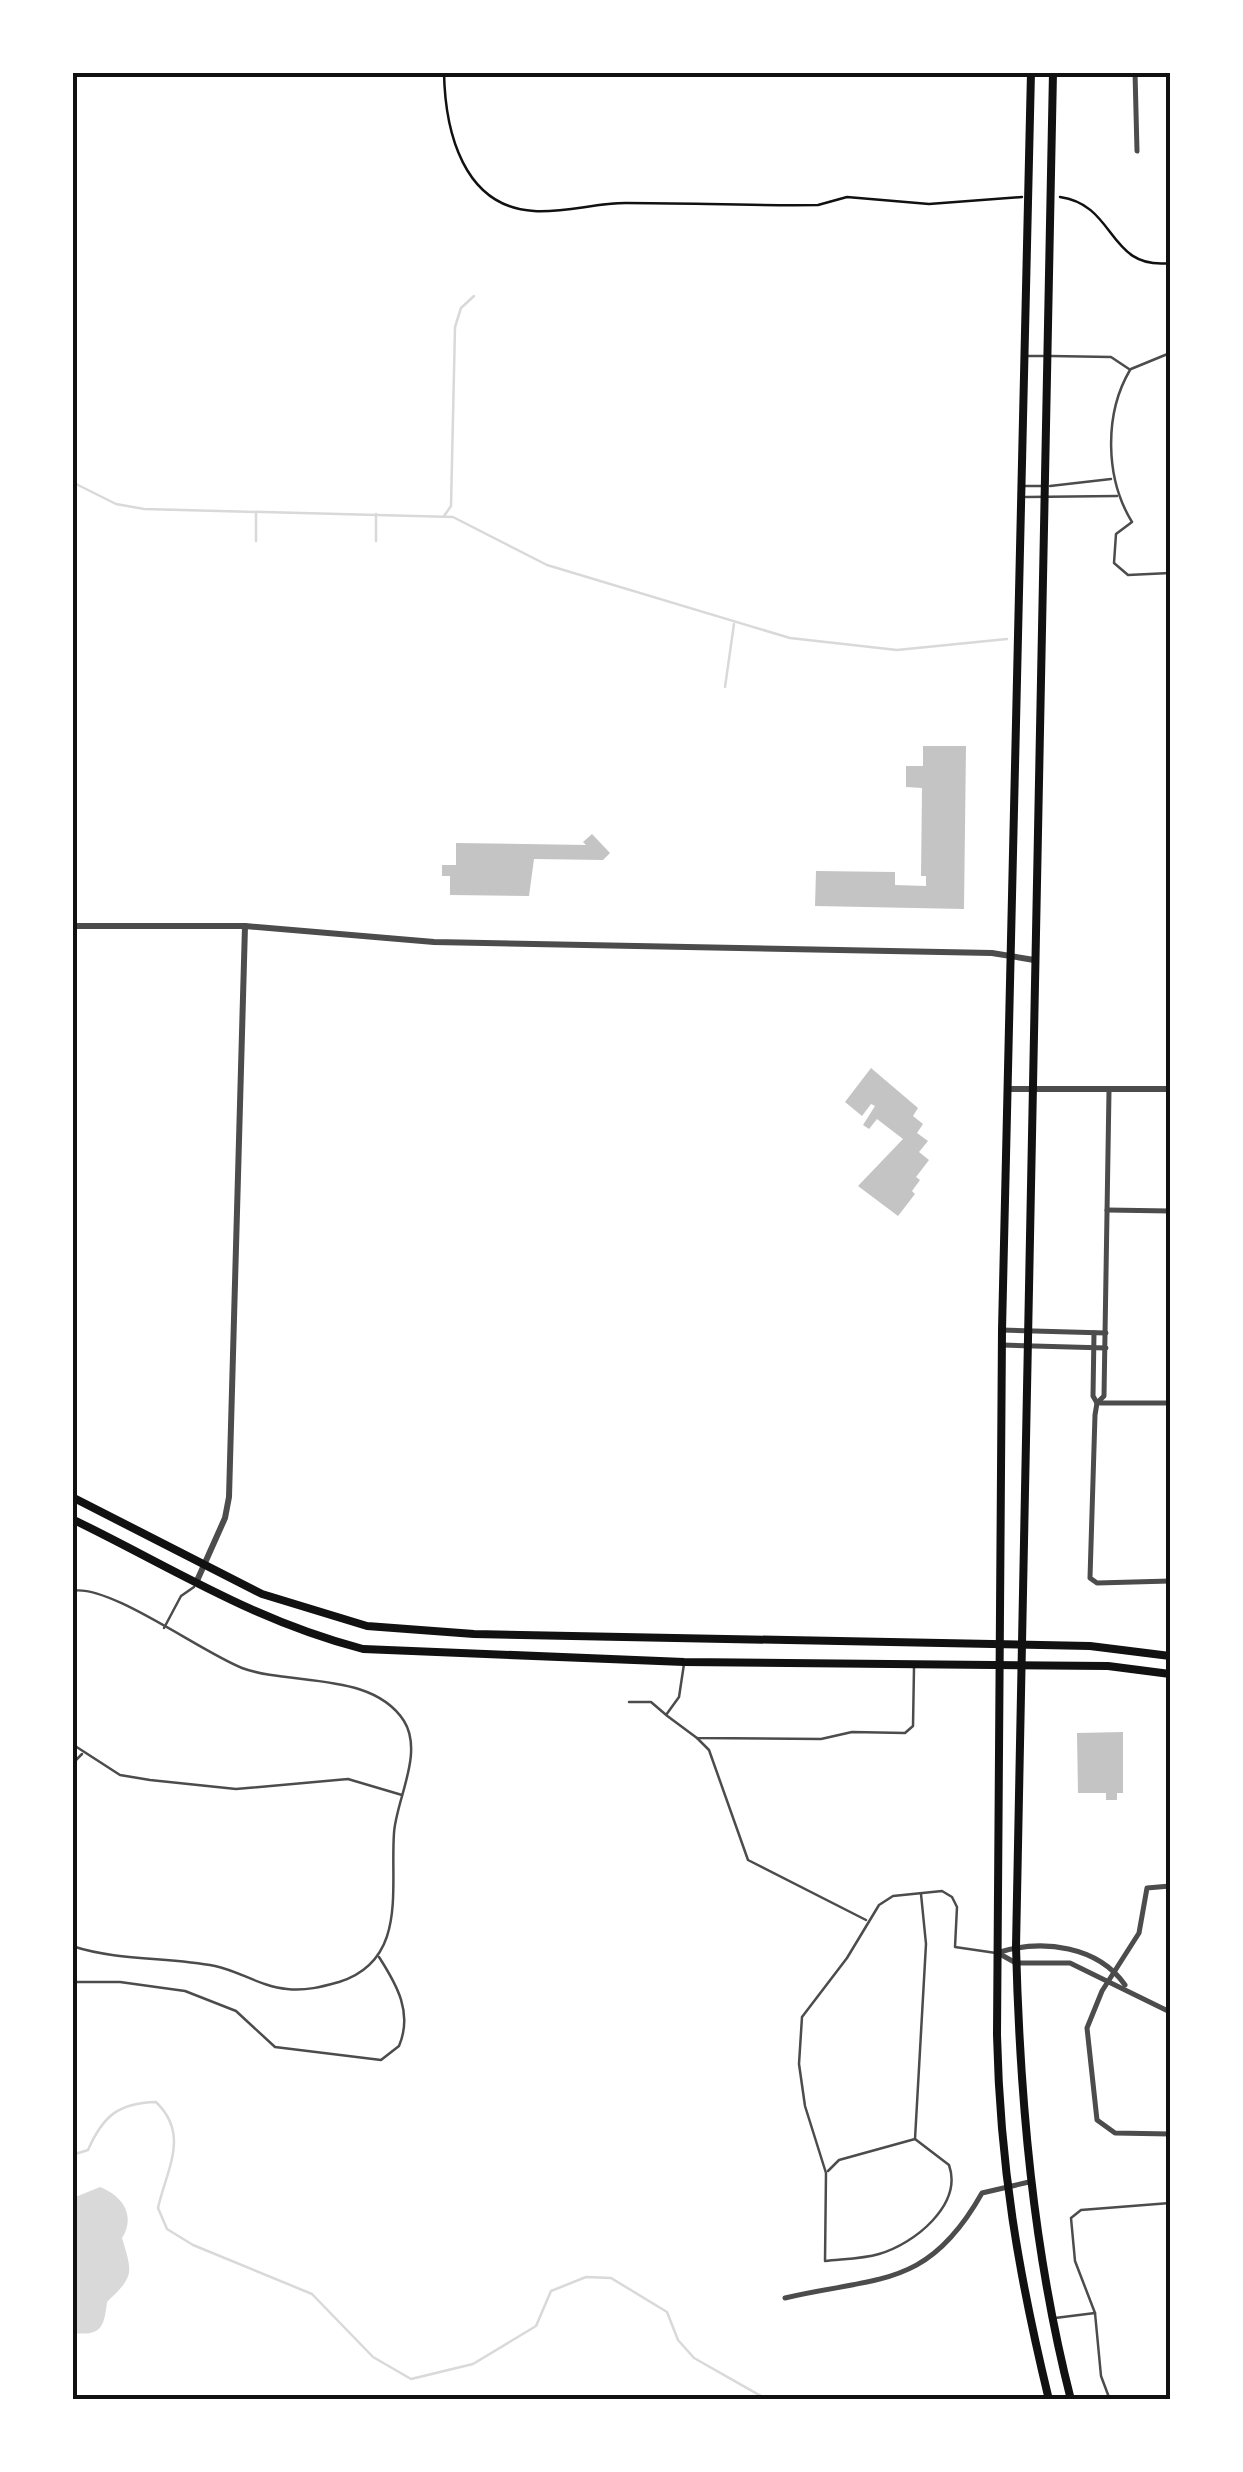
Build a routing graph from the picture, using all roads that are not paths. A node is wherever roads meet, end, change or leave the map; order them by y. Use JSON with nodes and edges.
{"nodes":[{"id":1,"x":1032,"y":72,"type":"edge"},
{"id":2,"x":1053,"y":72,"type":"edge"},
{"id":3,"x":1135,"y":72,"type":"edge"},
{"id":4,"x":1136,"y":151,"type":"dead end"},
{"id":5,"x":1028,"y":222,"type":"junction"},
{"id":6,"x":1051,"y":222,"type":"junction"},
{"id":7,"x":1170,"y":353,"type":"edge"},
{"id":8,"x":1024,"y":356,"type":"junction"},
{"id":9,"x":1048,"y":356,"type":"junction"},
{"id":10,"x":1130,"y":370,"type":"junction"},
{"id":11,"x":1113,"y":479,"type":"junction"},
{"id":12,"x":1024,"y":486,"type":"junction"},
{"id":13,"x":1044,"y":486,"type":"junction"},
{"id":14,"x":1117,"y":496,"type":"junction"},
{"id":15,"x":1024,"y":497,"type":"junction"},
{"id":16,"x":1044,"y":497,"type":"junction"},
{"id":17,"x":1170,"y":574,"type":"edge"},
{"id":18,"x":1038,"y":733,"type":"junction"},
{"id":19,"x":1018,"y":735,"type":"junction"},
{"id":20,"x":72,"y":926,"type":"edge"},
{"id":21,"x":245,"y":926,"type":"junction"},
{"id":22,"x":1014,"y":956,"type":"junction"},
{"id":23,"x":1034,"y":960,"type":"junction"},
{"id":24,"x":1010,"y":1088,"type":"junction"},
{"id":25,"x":1030,"y":1089,"type":"junction"},
{"id":26,"x":1170,"y":1090,"type":"edge"},
{"id":27,"x":1110,"y":1091,"type":"junction"},
{"id":28,"x":1107,"y":1210,"type":"junction"},
{"id":29,"x":1170,"y":1212,"type":"edge"},
{"id":30,"x":1002,"y":1330,"type":"junction"},
{"id":31,"x":1027,"y":1331,"type":"junction"},
{"id":32,"x":1094,"y":1333,"type":"junction"},
{"id":33,"x":1106,"y":1333,"type":"junction"},
{"id":34,"x":1002,"y":1345,"type":"junction"},
{"id":35,"x":1026,"y":1346,"type":"junction"},
{"id":36,"x":1094,"y":1347,"type":"junction"},
{"id":37,"x":1106,"y":1348,"type":"junction"},
{"id":38,"x":1097,"y":1402,"type":"junction"},
{"id":39,"x":1170,"y":1403,"type":"edge"},
{"id":40,"x":1025,"y":1461,"type":"junction"},
{"id":41,"x":1000,"y":1463,"type":"junction"},
{"id":42,"x":72,"y":1497,"type":"edge"},
{"id":43,"x":72,"y":1519,"type":"edge"},
{"id":44,"x":204,"y":1566,"type":"junction"},
{"id":45,"x":1170,"y":1581,"type":"edge"},
{"id":46,"x":195,"y":1586,"type":"junction"},
{"id":47,"x":72,"y":1590,"type":"edge"},
{"id":48,"x":164,"y":1629,"type":"junction"},
{"id":49,"x":682,"y":1640,"type":"junction"},
{"id":50,"x":840,"y":1642,"type":"junction"},
{"id":51,"x":1023,"y":1644,"type":"junction"},
{"id":52,"x":998,"y":1645,"type":"junction"},
{"id":53,"x":1170,"y":1656,"type":"edge"},
{"id":54,"x":684,"y":1662,"type":"junction"},
{"id":55,"x":839,"y":1665,"type":"junction"},
{"id":56,"x":914,"y":1667,"type":"junction"},
{"id":57,"x":997,"y":1667,"type":"junction"},
{"id":58,"x":1022,"y":1667,"type":"junction"},
{"id":59,"x":1170,"y":1674,"type":"edge"},
{"id":60,"x":630,"y":1702,"type":"dead end"},
{"id":61,"x":666,"y":1715,"type":"junction"},
{"id":62,"x":697,"y":1738,"type":"junction"},
{"id":63,"x":72,"y":1744,"type":"edge"},
{"id":64,"x":83,"y":1753,"type":"junction"},
{"id":65,"x":72,"y":1764,"type":"edge"},
{"id":66,"x":403,"y":1795,"type":"junction"},
{"id":67,"x":999,"y":1830,"type":"junction"},
{"id":68,"x":1020,"y":1830,"type":"junction"},
{"id":69,"x":1170,"y":1886,"type":"edge"},
{"id":70,"x":921,"y":1892,"type":"junction"},
{"id":71,"x":867,"y":1920,"type":"junction"},
{"id":72,"x":72,"y":1946,"type":"edge"},
{"id":73,"x":1016,"y":1947,"type":"junction"},
{"id":74,"x":997,"y":1953,"type":"junction"},
{"id":75,"x":378,"y":1956,"type":"junction"},
{"id":76,"x":1016,"y":1963,"type":"junction"},
{"id":77,"x":1115,"y":1971,"type":"junction"},
{"id":78,"x":72,"y":1982,"type":"edge"},
{"id":79,"x":1107,"y":1982,"type":"junction"},
{"id":80,"x":1127,"y":1988,"type":"junction"},
{"id":81,"x":1170,"y":2012,"type":"edge"},
{"id":82,"x":1170,"y":2134,"type":"edge"},
{"id":83,"x":916,"y":2139,"type":"junction"},
{"id":84,"x":826,"y":2173,"type":"junction"},
{"id":85,"x":1030,"y":2182,"type":"junction"},
{"id":86,"x":1006,"y":2186,"type":"junction"},
{"id":87,"x":1170,"y":2203,"type":"edge"},
{"id":88,"x":785,"y":2298,"type":"dead end"},
{"id":89,"x":1094,"y":2313,"type":"junction"},
{"id":90,"x":1052,"y":2319,"type":"junction"},
{"id":91,"x":1031,"y":2324,"type":"junction"},
{"id":92,"x":1048,"y":2400,"type":"edge"},
{"id":93,"x":1071,"y":2400,"type":"edge"},
{"id":94,"x":1110,"y":2400,"type":"edge"}],
"edges":[{"from":1,"to":5,"type":"main road"},
{"from":2,"to":6,"type":"main road"},
{"from":3,"to":4,"type":"street"},
{"from":5,"to":6,"type":"main road"},
{"from":5,"to":8,"type":"main road"},
{"from":6,"to":9,"type":"main road"},
{"from":7,"to":10,"type":"lane"},
{"from":8,"to":9,"type":"lane"},
{"from":8,"to":12,"type":"main road"},
{"from":9,"to":10,"type":"lane"},
{"from":9,"to":13,"type":"main road"},
{"from":10,"to":11,"type":"lane"},
{"from":11,"to":13,"type":"lane"},
{"from":11,"to":14,"type":"lane"},
{"from":12,"to":13,"type":"lane"},
{"from":12,"to":15,"type":"main road"},
{"from":13,"to":16,"type":"main road"},
{"from":14,"to":16,"type":"lane"},
{"from":14,"to":17,"type":"lane"},
{"from":15,"to":16,"type":"lane"},
{"from":15,"to":19,"type":"main road"},
{"from":16,"to":18,"type":"main road"},
{"from":18,"to":19,"type":"main road"},
{"from":18,"to":23,"type":"main road"},
{"from":19,"to":22,"type":"main road"},
{"from":20,"to":21,"type":"street"},
{"from":21,"to":22,"type":"street"},
{"from":21,"to":44,"type":"street"},
{"from":22,"to":23,"type":"street"},
{"from":22,"to":24,"type":"main road"},
{"from":23,"to":25,"type":"main road"},
{"from":24,"to":25,"type":"street"},
{"from":24,"to":30,"type":"main road"},
{"from":25,"to":27,"type":"street"},
{"from":25,"to":31,"type":"main road"},
{"from":26,"to":27,"type":"street"},
{"from":27,"to":28,"type":"street"},
{"from":28,"to":29,"type":"street"},
{"from":28,"to":33,"type":"street"},
{"from":30,"to":31,"type":"street"},
{"from":30,"to":34,"type":"main road"},
{"from":31,"to":32,"type":"street"},
{"from":31,"to":35,"type":"main road"},
{"from":32,"to":33,"type":"street"},
{"from":32,"to":36,"type":"street"},
{"from":33,"to":37,"type":"street"},
{"from":34,"to":35,"type":"street"},
{"from":34,"to":41,"type":"main road"},
{"from":35,"to":36,"type":"street"},
{"from":35,"to":40,"type":"main road"},
{"from":36,"to":37,"type":"street"},
{"from":36,"to":38,"type":"street"},
{"from":37,"to":38,"type":"street"},
{"from":38,"to":39,"type":"street"},
{"from":38,"to":45,"type":"street"},
{"from":40,"to":41,"type":"main road"},
{"from":40,"to":51,"type":"main road"},
{"from":41,"to":52,"type":"main road"},
{"from":42,"to":44,"type":"main road"},
{"from":43,"to":46,"type":"main road"},
{"from":44,"to":46,"type":"street"},
{"from":44,"to":49,"type":"main road"},
{"from":46,"to":48,"type":"lane"},
{"from":46,"to":54,"type":"main road"},
{"from":47,"to":48,"type":"lane"},
{"from":48,"to":66,"type":"lane"},
{"from":49,"to":50,"type":"main road"},
{"from":49,"to":54,"type":"main road"},
{"from":50,"to":52,"type":"main road"},
{"from":50,"to":55,"type":"main road"},
{"from":51,"to":52,"type":"main road"},
{"from":51,"to":53,"type":"main road"},
{"from":51,"to":58,"type":"main road"},
{"from":52,"to":57,"type":"main road"},
{"from":54,"to":55,"type":"main road"},
{"from":54,"to":61,"type":"lane"},
{"from":55,"to":56,"type":"main road"},
{"from":56,"to":57,"type":"main road"},
{"from":56,"to":62,"type":"lane"},
{"from":57,"to":58,"type":"main road"},
{"from":57,"to":67,"type":"main road"},
{"from":58,"to":59,"type":"main road"},
{"from":58,"to":68,"type":"main road"},
{"from":60,"to":61,"type":"lane"},
{"from":61,"to":62,"type":"lane"},
{"from":62,"to":71,"type":"lane"},
{"from":63,"to":64,"type":"lane"},
{"from":64,"to":65,"type":"lane"},
{"from":64,"to":66,"type":"lane"},
{"from":66,"to":75,"type":"lane"},
{"from":67,"to":68,"type":"main road"},
{"from":67,"to":74,"type":"main road"},
{"from":68,"to":73,"type":"main road"},
{"from":69,"to":77,"type":"street"},
{"from":70,"to":71,"type":"lane"},
{"from":70,"to":74,"type":"lane"},
{"from":70,"to":83,"type":"lane"},
{"from":71,"to":84,"type":"lane"},
{"from":72,"to":75,"type":"lane"},
{"from":73,"to":74,"type":"street"},
{"from":73,"to":76,"type":"main road"},
{"from":73,"to":77,"type":"street"},
{"from":74,"to":76,"type":"street"},
{"from":74,"to":86,"type":"main road"},
{"from":75,"to":78,"type":"lane"},
{"from":76,"to":79,"type":"street"},
{"from":76,"to":85,"type":"main road"},
{"from":77,"to":79,"type":"street"},
{"from":77,"to":80,"type":"street"},
{"from":79,"to":80,"type":"street"},
{"from":79,"to":82,"type":"street"},
{"from":80,"to":81,"type":"street"},
{"from":83,"to":84,"type":"lane"},
{"from":83,"to":84,"type":"lane"},
{"from":85,"to":86,"type":"street"},
{"from":85,"to":90,"type":"main road"},
{"from":86,"to":88,"type":"street"},
{"from":86,"to":91,"type":"main road"},
{"from":87,"to":89,"type":"lane"},
{"from":89,"to":90,"type":"lane"},
{"from":89,"to":94,"type":"lane"},
{"from":90,"to":91,"type":"main road"},
{"from":90,"to":93,"type":"main road"},
{"from":91,"to":92,"type":"main road"}]}
